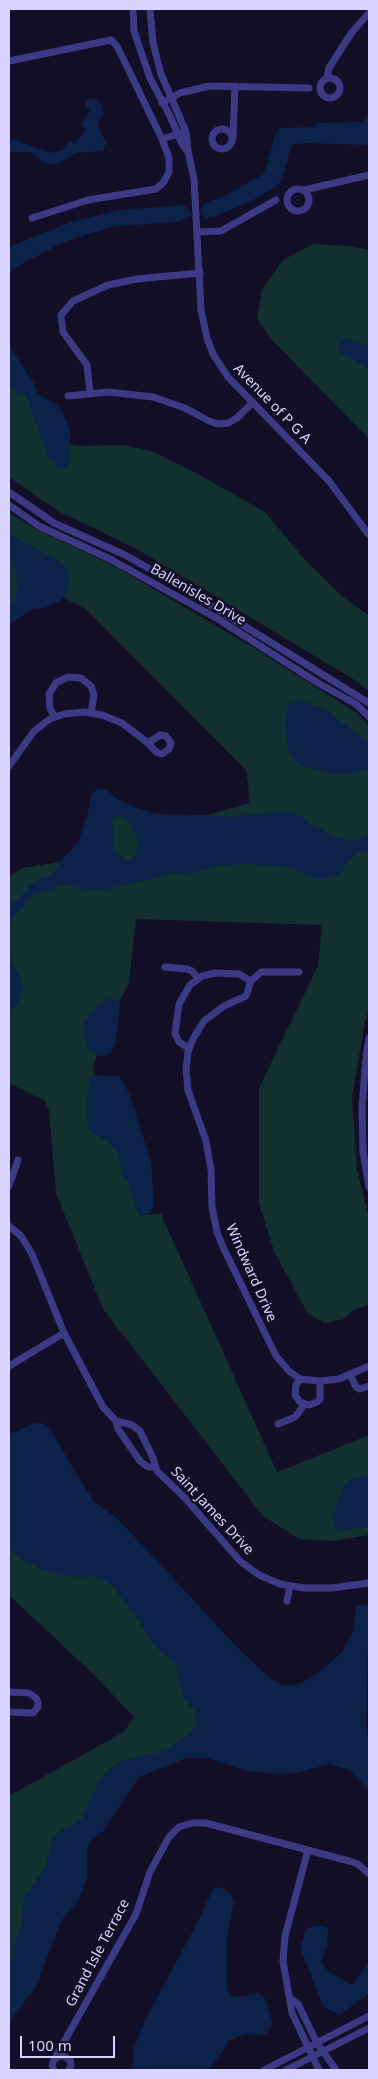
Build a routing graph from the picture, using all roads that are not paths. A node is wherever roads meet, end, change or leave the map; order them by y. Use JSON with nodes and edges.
{"nodes":[{"id":1,"x":133,"y":9,"type":"edge"},
{"id":2,"x":150,"y":9,"type":"edge"},
{"id":3,"x":369,"y":13,"type":"edge"},
{"id":4,"x":9,"y":61,"type":"edge"},
{"id":5,"x":327,"y":78,"type":"dead end"},
{"id":6,"x":235,"y":86,"type":"junction"},
{"id":7,"x":309,"y":88,"type":"dead end"},
{"id":8,"x":172,"y":97,"type":"junction"},
{"id":9,"x":162,"y":103,"type":"junction"},
{"id":10,"x":186,"y":132,"type":"junction"},
{"id":11,"x":178,"y":134,"type":"junction"},
{"id":12,"x":162,"y":139,"type":"junction"},
{"id":13,"x":233,"y":140,"type":"dead end"},
{"id":14,"x":188,"y":151,"type":"junction"},
{"id":15,"x":369,"y":175,"type":"edge"},
{"id":16,"x":304,"y":190,"type":"dead end"},
{"id":17,"x":276,"y":200,"type":"dead end"},
{"id":18,"x":32,"y":218,"type":"dead end"},
{"id":19,"x":198,"y":232,"type":"junction"},
{"id":20,"x":200,"y":273,"type":"junction"},
{"id":21,"x":90,"y":392,"type":"junction"},
{"id":22,"x":68,"y":396,"type":"dead end"},
{"id":23,"x":253,"y":402,"type":"junction"},
{"id":24,"x":9,"y":492,"type":"edge"},
{"id":25,"x":9,"y":505,"type":"edge"},
{"id":26,"x":369,"y":535,"type":"edge"},
{"id":27,"x":369,"y":703,"type":"edge"},
{"id":28,"x":92,"y":713,"type":"junction"},
{"id":29,"x":55,"y":717,"type":"junction"},
{"id":30,"x":369,"y":717,"type":"edge"},
{"id":31,"x":148,"y":743,"type":"dead end"},
{"id":32,"x":9,"y":766,"type":"edge"},
{"id":33,"x":165,"y":967,"type":"dead end"},
{"id":34,"x":299,"y":972,"type":"dead end"},
{"id":35,"x":198,"y":978,"type":"junction"},
{"id":36,"x":251,"y":981,"type":"junction"},
{"id":37,"x":369,"y":1038,"type":"edge"},
{"id":38,"x":190,"y":1048,"type":"junction"},
{"id":39,"x":366,"y":1078,"type":"edge"},
{"id":40,"x":18,"y":1160,"type":"dead end"},
{"id":41,"x":9,"y":1186,"type":"edge"},
{"id":42,"x":369,"y":1188,"type":"edge"},
{"id":43,"x":9,"y":1226,"type":"edge"},
{"id":44,"x":64,"y":1333,"type":"junction"},
{"id":45,"x":9,"y":1366,"type":"edge"},
{"id":46,"x":369,"y":1366,"type":"edge"},
{"id":47,"x":350,"y":1374,"type":"junction"},
{"id":48,"x":300,"y":1379,"type":"junction"},
{"id":49,"x":320,"y":1381,"type":"junction"},
{"id":50,"x":369,"y":1386,"type":"edge"},
{"id":51,"x":304,"y":1405,"type":"junction"},
{"id":52,"x":116,"y":1420,"type":"junction"},
{"id":53,"x":278,"y":1424,"type":"dead end"},
{"id":54,"x":155,"y":1467,"type":"junction"},
{"id":55,"x":369,"y":1582,"type":"edge"},
{"id":56,"x":290,"y":1586,"type":"junction"},
{"id":57,"x":287,"y":1601,"type":"dead end"},
{"id":58,"x":9,"y":1692,"type":"edge"},
{"id":59,"x":9,"y":1712,"type":"edge"},
{"id":60,"x":308,"y":1850,"type":"junction"},
{"id":61,"x":369,"y":1874,"type":"edge"},
{"id":62,"x":290,"y":1998,"type":"junction"},
{"id":63,"x":369,"y":2016,"type":"edge"},
{"id":64,"x":369,"y":2028,"type":"edge"},
{"id":65,"x":317,"y":2043,"type":"junction"},
{"id":66,"x":309,"y":2047,"type":"junction"},
{"id":67,"x":322,"y":2052,"type":"junction"},
{"id":68,"x":56,"y":2056,"type":"junction"},
{"id":69,"x":313,"y":2056,"type":"junction"},
{"id":70,"x":54,"y":2070,"type":"edge"},
{"id":71,"x":68,"y":2070,"type":"edge"},
{"id":72,"x":264,"y":2070,"type":"edge"},
{"id":73,"x":286,"y":2070,"type":"edge"},
{"id":74,"x":319,"y":2070,"type":"edge"},
{"id":75,"x":336,"y":2070,"type":"edge"}],
"edges":[{"from":1,"to":9,"type":"street"},
{"from":2,"to":8,"type":"street"},
{"from":3,"to":5,"type":"street"},
{"from":4,"to":12,"type":"street"},
{"from":6,"to":7,"type":"street"},
{"from":6,"to":8,"type":"street"},
{"from":6,"to":13,"type":"street"},
{"from":8,"to":9,"type":"street"},
{"from":8,"to":10,"type":"street"},
{"from":9,"to":11,"type":"street"},
{"from":10,"to":11,"type":"street"},
{"from":10,"to":14,"type":"street"},
{"from":11,"to":12,"type":"street"},
{"from":11,"to":14,"type":"street"},
{"from":12,"to":18,"type":"street"},
{"from":14,"to":19,"type":"street","name":"Avenue of P G A"},
{"from":15,"to":16,"type":"street"},
{"from":17,"to":19,"type":"street"},
{"from":19,"to":20,"type":"street","name":"Avenue of P G A"},
{"from":20,"to":21,"type":"street"},
{"from":20,"to":23,"type":"street","name":"Avenue of P G A"},
{"from":21,"to":22,"type":"street"},
{"from":21,"to":23,"type":"street"},
{"from":23,"to":26,"type":"street","name":"Avenue of P G A"},
{"from":24,"to":27,"type":"street","name":"Ballenisles Drive"},
{"from":25,"to":30,"type":"street","name":"Ballenisles Drive"},
{"from":28,"to":29,"type":"street"},
{"from":28,"to":29,"type":"street"},
{"from":28,"to":31,"type":"street"},
{"from":29,"to":32,"type":"street"},
{"from":33,"to":35,"type":"street"},
{"from":34,"to":36,"type":"street"},
{"from":35,"to":36,"type":"street"},
{"from":35,"to":38,"type":"street"},
{"from":36,"to":38,"type":"street","name":"Windward Drive"},
{"from":37,"to":39,"type":"street"},
{"from":38,"to":48,"type":"street","name":"Windward Drive"},
{"from":39,"to":42,"type":"street"},
{"from":40,"to":41,"type":"street"},
{"from":43,"to":44,"type":"street","name":"Saint James Drive"},
{"from":44,"to":45,"type":"street"},
{"from":44,"to":52,"type":"street","name":"Saint James Drive"},
{"from":46,"to":47,"type":"street"},
{"from":47,"to":49,"type":"street"},
{"from":47,"to":50,"type":"street"},
{"from":48,"to":49,"type":"street"},
{"from":48,"to":51,"type":"street"},
{"from":49,"to":51,"type":"street"},
{"from":51,"to":53,"type":"street"},
{"from":52,"to":54,"type":"street","name":"Saint James Drive"},
{"from":52,"to":54,"type":"street","name":"Saint James Drive"},
{"from":54,"to":56,"type":"street","name":"Saint James Drive"},
{"from":55,"to":56,"type":"street","name":"Saint James Drive"},
{"from":56,"to":57,"type":"street"},
{"from":58,"to":59,"type":"street"},
{"from":60,"to":61,"type":"street","name":"Grand Isle Terrace"},
{"from":60,"to":62,"type":"street"},
{"from":60,"to":68,"type":"street","name":"Grand Isle Terrace"},
{"from":62,"to":65,"type":"street"},
{"from":62,"to":66,"type":"street"},
{"from":63,"to":65,"type":"street"},
{"from":64,"to":67,"type":"street"},
{"from":65,"to":66,"type":"street"},
{"from":65,"to":67,"type":"street"},
{"from":66,"to":69,"type":"street"},
{"from":66,"to":72,"type":"street"},
{"from":67,"to":69,"type":"street"},
{"from":67,"to":75,"type":"street"},
{"from":68,"to":70,"type":"street"},
{"from":68,"to":71,"type":"street"},
{"from":69,"to":73,"type":"street"},
{"from":69,"to":74,"type":"street"}]}
